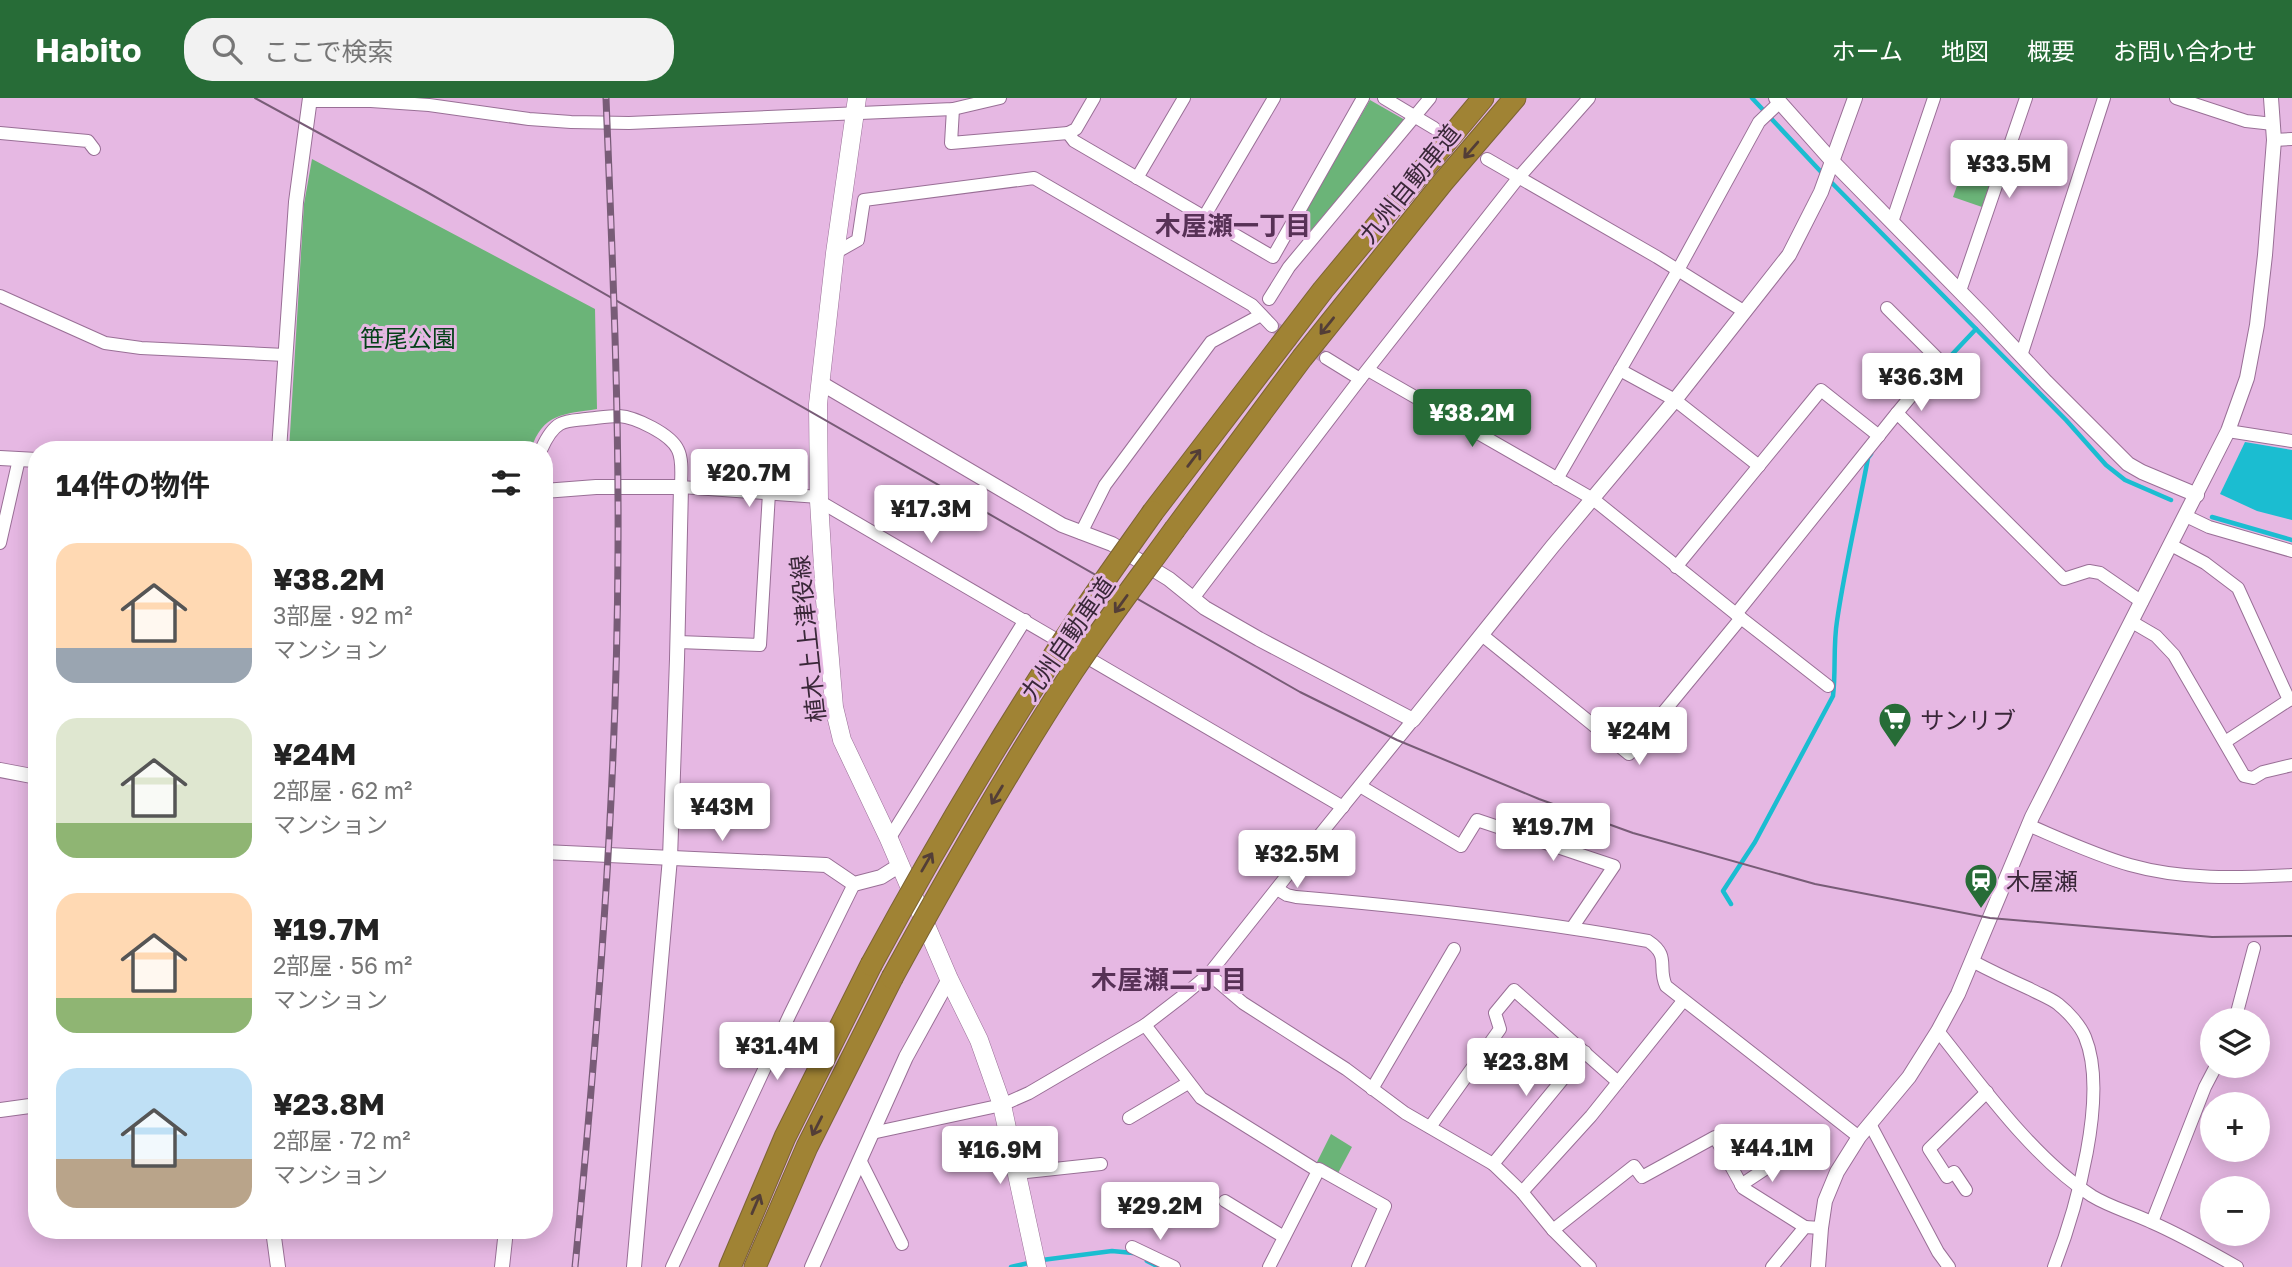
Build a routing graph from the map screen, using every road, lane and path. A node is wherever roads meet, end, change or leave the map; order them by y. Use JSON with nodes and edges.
{"nodes":[{"id":1,"x":1000,"y":98,"type":"edge"},
{"id":2,"x":1094,"y":98,"type":"edge"},
{"id":3,"x":1184,"y":98,"type":"edge"},
{"id":4,"x":1274,"y":98,"type":"edge"},
{"id":5,"x":1363,"y":98,"type":"edge"},
{"id":6,"x":1384,"y":98,"type":"edge"},
{"id":7,"x":1430,"y":98,"type":"edge"},
{"id":8,"x":1483,"y":98,"type":"edge"},
{"id":9,"x":1515,"y":98,"type":"edge"},
{"id":10,"x":1589,"y":98,"type":"edge"},
{"id":11,"x":1855,"y":98,"type":"edge"},
{"id":12,"x":1934,"y":98,"type":"edge"},
{"id":13,"x":2026,"y":98,"type":"edge"},
{"id":14,"x":2104,"y":98,"type":"edge"},
{"id":15,"x":2176,"y":98,"type":"edge"},
{"id":16,"x":2270,"y":98,"type":"edge"},
{"id":17,"x":310,"y":100,"type":"edge"},
{"id":18,"x":1776,"y":103,"type":"edge"},
{"id":19,"x":856,"y":105,"type":"edge"},
{"id":20,"x":953,"y":108,"type":"junction"},
{"id":21,"x":1415,"y":117,"type":"junction"},
{"id":22,"x":2273,"y":124,"type":"junction"},
{"id":23,"x":1434,"y":128,"type":"dead end"},
{"id":24,"x":0,"y":133,"type":"edge"},
{"id":25,"x":1068,"y":133,"type":"junction"},
{"id":26,"x":2292,"y":139,"type":"edge"},
{"id":27,"x":2274,"y":140,"type":"junction"},
{"id":28,"x":94,"y":149,"type":"dead end"},
{"id":29,"x":1487,"y":159,"type":"dead end"},
{"id":30,"x":1831,"y":166,"type":"junction"},
{"id":31,"x":1519,"y":177,"type":"junction"},
{"id":32,"x":1137,"y":178,"type":"junction"},
{"id":33,"x":1204,"y":217,"type":"junction"},
{"id":34,"x":1892,"y":222,"type":"junction"},
{"id":35,"x":835,"y":253,"type":"junction"},
{"id":36,"x":1273,"y":257,"type":"junction"},
{"id":37,"x":1289,"y":267,"type":"junction"},
{"id":38,"x":1678,"y":270,"type":"junction"},
{"id":39,"x":1960,"y":291,"type":"junction"},
{"id":40,"x":0,"y":296,"type":"edge"},
{"id":41,"x":1269,"y":299,"type":"dead end"},
{"id":42,"x":1887,"y":308,"type":"dead end"},
{"id":43,"x":1745,"y":312,"type":"junction"},
{"id":44,"x":1261,"y":315,"type":"junction"},
{"id":45,"x":1272,"y":326,"type":"tunnel mouth"},
{"id":46,"x":285,"y":355,"type":"junction"},
{"id":47,"x":2021,"y":356,"type":"junction"},
{"id":48,"x":1326,"y":358,"type":"tunnel mouth"},
{"id":49,"x":1620,"y":370,"type":"junction"},
{"id":50,"x":1364,"y":374,"type":"junction"},
{"id":51,"x":819,"y":382,"type":"junction"},
{"id":52,"x":1675,"y":400,"type":"junction"},
{"id":53,"x":1897,"y":413,"type":"junction"},
{"id":54,"x":2228,"y":431,"type":"junction"},
{"id":55,"x":1879,"y":436,"type":"junction"},
{"id":56,"x":280,"y":441,"type":"edge"},
{"id":57,"x":545,"y":441,"type":"edge"},
{"id":58,"x":2292,"y":441,"type":"edge"},
{"id":59,"x":0,"y":458,"type":"edge"},
{"id":60,"x":19,"y":459,"type":"junction"},
{"id":61,"x":28,"y":460,"type":"edge"},
{"id":62,"x":1759,"y":466,"type":"junction"},
{"id":63,"x":1557,"y":479,"type":"junction"},
{"id":64,"x":681,"y":487,"type":"junction"},
{"id":65,"x":553,"y":490,"type":"edge"},
{"id":66,"x":769,"y":493,"type":"junction"},
{"id":67,"x":2197,"y":495,"type":"junction"},
{"id":68,"x":819,"y":499,"type":"junction"},
{"id":69,"x":1593,"y":499,"type":"junction"},
{"id":70,"x":2186,"y":516,"type":"junction"},
{"id":71,"x":1081,"y":533,"type":"junction"},
{"id":72,"x":0,"y":543,"type":"edge"},
{"id":73,"x":2171,"y":545,"type":"junction"},
{"id":74,"x":2292,"y":551,"type":"edge"},
{"id":75,"x":1676,"y":567,"type":"junction"},
{"id":76,"x":1194,"y":597,"type":"junction"},
{"id":77,"x":2143,"y":602,"type":"junction"},
{"id":78,"x":1739,"y":616,"type":"junction"},
{"id":79,"x":1025,"y":620,"type":"junction"},
{"id":80,"x":2132,"y":622,"type":"junction"},
{"id":81,"x":1482,"y":635,"type":"junction"},
{"id":82,"x":678,"y":642,"type":"junction"},
{"id":83,"x":1828,"y":686,"type":"dead end"},
{"id":84,"x":2291,"y":700,"type":"edge"},
{"id":85,"x":1413,"y":720,"type":"junction"},
{"id":86,"x":2225,"y":742,"type":"junction"},
{"id":87,"x":2292,"y":765,"type":"edge"},
{"id":88,"x":0,"y":770,"type":"edge"},
{"id":89,"x":28,"y":775,"type":"edge"},
{"id":90,"x":1360,"y":786,"type":"junction"},
{"id":91,"x":1343,"y":807,"type":"junction"},
{"id":92,"x":2028,"y":825,"type":"junction"},
{"id":93,"x":889,"y":839,"type":"junction"},
{"id":94,"x":553,"y":852,"type":"edge"},
{"id":95,"x":670,"y":858,"type":"junction"},
{"id":96,"x":900,"y":864,"type":"junction"},
{"id":97,"x":2291,"y":873,"type":"edge"},
{"id":98,"x":854,"y":884,"type":"junction"},
{"id":99,"x":1277,"y":889,"type":"junction"},
{"id":100,"x":1572,"y":928,"type":"junction"},
{"id":101,"x":2254,"y":948,"type":"dead end"},
{"id":102,"x":1454,"y":949,"type":"dead end"},
{"id":103,"x":1972,"y":961,"type":"junction"},
{"id":104,"x":1209,"y":974,"type":"junction"},
{"id":105,"x":949,"y":979,"type":"junction"},
{"id":106,"x":1683,"y":1001,"type":"junction"},
{"id":107,"x":2238,"y":1008,"type":"edge"},
{"id":108,"x":1145,"y":1025,"type":"junction"},
{"id":109,"x":1938,"y":1031,"type":"junction"},
{"id":110,"x":1585,"y":1052,"type":"junction"},
{"id":111,"x":2210,"y":1078,"type":"edge"},
{"id":112,"x":1618,"y":1082,"type":"junction"},
{"id":113,"x":1188,"y":1083,"type":"junction"},
{"id":114,"x":1372,"y":1089,"type":"junction"},
{"id":115,"x":1987,"y":1092,"type":"junction"},
{"id":116,"x":1002,"y":1105,"type":"junction"},
{"id":117,"x":28,"y":1106,"type":"edge"},
{"id":118,"x":0,"y":1110,"type":"edge"},
{"id":119,"x":1129,"y":1118,"type":"dead end"},
{"id":120,"x":1870,"y":1124,"type":"junction"},
{"id":121,"x":1430,"y":1127,"type":"junction"},
{"id":122,"x":872,"y":1133,"type":"junction"},
{"id":123,"x":1859,"y":1137,"type":"junction"},
{"id":124,"x":1786,"y":1155,"type":"dead end"},
{"id":125,"x":860,"y":1160,"type":"junction"},
{"id":126,"x":1101,"y":1164,"type":"dead end"},
{"id":127,"x":1493,"y":1164,"type":"junction"},
{"id":128,"x":1318,"y":1171,"type":"junction"},
{"id":129,"x":1017,"y":1173,"type":"junction"},
{"id":130,"x":1741,"y":1185,"type":"junction"},
{"id":131,"x":2080,"y":1187,"type":"junction"},
{"id":132,"x":1966,"y":1190,"type":"dead end"},
{"id":133,"x":1522,"y":1192,"type":"junction"},
{"id":134,"x":1225,"y":1201,"type":"dead end"},
{"id":135,"x":2152,"y":1222,"type":"junction"},
{"id":136,"x":1805,"y":1227,"type":"junction"},
{"id":137,"x":1821,"y":1228,"type":"junction"},
{"id":138,"x":1553,"y":1230,"type":"junction"},
{"id":139,"x":1284,"y":1237,"type":"junction"},
{"id":140,"x":274,"y":1239,"type":"edge"},
{"id":141,"x":505,"y":1239,"type":"edge"},
{"id":142,"x":902,"y":1244,"type":"dead end"},
{"id":143,"x":1132,"y":1247,"type":"dead end"},
{"id":144,"x":1036,"y":1264,"type":"edge"},
{"id":145,"x":278,"y":1267,"type":"edge"},
{"id":146,"x":502,"y":1267,"type":"edge"},
{"id":147,"x":634,"y":1267,"type":"edge"},
{"id":148,"x":672,"y":1267,"type":"edge"},
{"id":149,"x":730,"y":1267,"type":"edge"},
{"id":150,"x":755,"y":1267,"type":"edge"},
{"id":151,"x":813,"y":1267,"type":"edge"},
{"id":152,"x":1174,"y":1267,"type":"edge"},
{"id":153,"x":1269,"y":1267,"type":"edge"},
{"id":154,"x":1358,"y":1267,"type":"edge"},
{"id":155,"x":1590,"y":1267,"type":"edge"},
{"id":156,"x":1772,"y":1267,"type":"edge"},
{"id":157,"x":1818,"y":1267,"type":"edge"},
{"id":158,"x":1949,"y":1267,"type":"edge"},
{"id":159,"x":2054,"y":1267,"type":"edge"},
{"id":160,"x":2237,"y":1267,"type":"edge"}],
"edges":[{"from":1,"to":20,"type":"street"},
{"from":2,"to":25,"type":"street"},
{"from":3,"to":32,"type":"street"},
{"from":4,"to":33,"type":"street"},
{"from":5,"to":36,"type":"street"},
{"from":6,"to":21,"type":"street"},
{"from":7,"to":21,"type":"street"},
{"from":149,"to":8,"type":"highway","name":"九州自動車道","one_way":true,"bridge":true},
{"from":9,"to":150,"type":"highway","name":"九州自動車道","one_way":true,"bridge":true},
{"from":10,"to":31,"type":"street"},
{"from":11,"to":30,"type":"street"},
{"from":12,"to":34,"type":"street"},
{"from":13,"to":39,"type":"street"},
{"from":14,"to":47,"type":"street"},
{"from":15,"to":22,"type":"street"},
{"from":16,"to":22,"type":"street"},
{"from":17,"to":19,"type":"street"},
{"from":17,"to":46,"type":"street"},
{"from":18,"to":30,"type":"street"},
{"from":18,"to":38,"type":"street"},
{"from":19,"to":20,"type":"street"},
{"from":19,"to":35,"type":"main road","name":"植木上上津役線"},
{"from":20,"to":25,"type":"street"},
{"from":21,"to":23,"type":"street"},
{"from":21,"to":37,"type":"street"},
{"from":22,"to":27,"type":"street"},
{"from":24,"to":28,"type":"street"},
{"from":25,"to":32,"type":"street"},
{"from":26,"to":27,"type":"street"},
{"from":27,"to":54,"type":"street"},
{"from":29,"to":31,"type":"street"},
{"from":30,"to":34,"type":"street"},
{"from":30,"to":43,"type":"street"},
{"from":31,"to":38,"type":"street"},
{"from":31,"to":50,"type":"street"},
{"from":32,"to":33,"type":"street"},
{"from":33,"to":36,"type":"street"},
{"from":34,"to":39,"type":"street"},
{"from":35,"to":44,"type":"street"},
{"from":35,"to":51,"type":"main road","name":"植木上上津役線"},
{"from":36,"to":37,"type":"street"},
{"from":37,"to":41,"type":"street"},
{"from":38,"to":43,"type":"street"},
{"from":38,"to":49,"type":"street"},
{"from":39,"to":47,"type":"street"},
{"from":40,"to":46,"type":"street"},
{"from":42,"to":53,"type":"street"},
{"from":43,"to":52,"type":"street"},
{"from":44,"to":45,"type":"street"},
{"from":44,"to":71,"type":"street"},
{"from":46,"to":56,"type":"street"},
{"from":47,"to":67,"type":"street"},
{"from":48,"to":50,"type":"street"},
{"from":49,"to":52,"type":"street"},
{"from":49,"to":63,"type":"street"},
{"from":50,"to":63,"type":"street"},
{"from":50,"to":76,"type":"street"},
{"from":51,"to":68,"type":"main road","name":"植木上上津役線"},
{"from":51,"to":71,"type":"street"},
{"from":52,"to":62,"type":"street"},
{"from":52,"to":69,"type":"street"},
{"from":53,"to":55,"type":"street"},
{"from":53,"to":77,"type":"street"},
{"from":54,"to":58,"type":"street"},
{"from":54,"to":67,"type":"street"},
{"from":55,"to":62,"type":"street"},
{"from":55,"to":78,"type":"street"},
{"from":57,"to":64,"type":"street"},
{"from":59,"to":60,"type":"street"},
{"from":60,"to":61,"type":"street"},
{"from":60,"to":72,"type":"street"},
{"from":62,"to":75,"type":"street"},
{"from":63,"to":69,"type":"street"},
{"from":64,"to":65,"type":"street"},
{"from":64,"to":66,"type":"street"},
{"from":64,"to":82,"type":"street"},
{"from":66,"to":68,"type":"street"},
{"from":66,"to":82,"type":"street"},
{"from":67,"to":70,"type":"street"},
{"from":68,"to":79,"type":"street"},
{"from":68,"to":93,"type":"main road","name":"植木上上津役線"},
{"from":69,"to":75,"type":"street"},
{"from":69,"to":81,"type":"street"},
{"from":70,"to":73,"type":"street"},
{"from":70,"to":74,"type":"street"},
{"from":71,"to":76,"type":"street"},
{"from":73,"to":77,"type":"street"},
{"from":73,"to":84,"type":"street"},
{"from":75,"to":78,"type":"street"},
{"from":76,"to":85,"type":"street"},
{"from":77,"to":80,"type":"street"},
{"from":78,"to":81,"type":"street"},
{"from":78,"to":83,"type":"street"},
{"from":79,"to":91,"type":"street"},
{"from":79,"to":93,"type":"street"},
{"from":80,"to":86,"type":"street"},
{"from":80,"to":92,"type":"street"},
{"from":81,"to":85,"type":"street"},
{"from":82,"to":95,"type":"street"},
{"from":84,"to":86,"type":"street"},
{"from":85,"to":90,"type":"street"},
{"from":86,"to":87,"type":"street"},
{"from":88,"to":89,"type":"street"},
{"from":90,"to":91,"type":"street"},
{"from":90,"to":100,"type":"street"},
{"from":91,"to":99,"type":"street"},
{"from":92,"to":97,"type":"street"},
{"from":92,"to":103,"type":"street"},
{"from":93,"to":96,"type":"main road","name":"植木上上津役線"},
{"from":94,"to":95,"type":"street"},
{"from":95,"to":98,"type":"street"},
{"from":95,"to":147,"type":"street"},
{"from":96,"to":98,"type":"street"},
{"from":96,"to":105,"type":"main road","name":"植木上上津役線"},
{"from":98,"to":148,"type":"street"},
{"from":99,"to":100,"type":"street"},
{"from":99,"to":104,"type":"street"},
{"from":100,"to":106,"type":"street"},
{"from":101,"to":107,"type":"street"},
{"from":102,"to":114,"type":"street"},
{"from":103,"to":109,"type":"street"},
{"from":103,"to":131,"type":"street"},
{"from":104,"to":108,"type":"street"},
{"from":104,"to":114,"type":"street"},
{"from":105,"to":116,"type":"main road","name":"植木上上津役線"},
{"from":105,"to":122,"type":"street"},
{"from":106,"to":112,"type":"street"},
{"from":106,"to":123,"type":"street"},
{"from":108,"to":113,"type":"street"},
{"from":108,"to":116,"type":"street"},
{"from":109,"to":115,"type":"street"},
{"from":109,"to":120,"type":"street"},
{"from":110,"to":112,"type":"street"},
{"from":110,"to":121,"type":"street"},
{"from":110,"to":127,"type":"street"},
{"from":111,"to":135,"type":"street"},
{"from":112,"to":133,"type":"street"},
{"from":113,"to":119,"type":"street"},
{"from":113,"to":128,"type":"street"},
{"from":114,"to":121,"type":"street"},
{"from":115,"to":131,"type":"street"},
{"from":115,"to":132,"type":"street"},
{"from":116,"to":122,"type":"street"},
{"from":116,"to":129,"type":"main road","name":"植木上上津役線"},
{"from":117,"to":118,"type":"street"},
{"from":120,"to":123,"type":"street"},
{"from":120,"to":158,"type":"street"},
{"from":121,"to":127,"type":"street"},
{"from":122,"to":125,"type":"street"},
{"from":123,"to":137,"type":"street"},
{"from":124,"to":130,"type":"street"},
{"from":125,"to":142,"type":"street"},
{"from":125,"to":151,"type":"street"},
{"from":126,"to":129,"type":"street"},
{"from":127,"to":133,"type":"street"},
{"from":128,"to":139,"type":"street"},
{"from":128,"to":154,"type":"street"},
{"from":129,"to":144,"type":"main road","name":"植木上上津役線"},
{"from":130,"to":136,"type":"street"},
{"from":130,"to":138,"type":"street"},
{"from":131,"to":135,"type":"street"},
{"from":131,"to":159,"type":"street"},
{"from":133,"to":138,"type":"street"},
{"from":134,"to":139,"type":"street"},
{"from":135,"to":160,"type":"street"},
{"from":136,"to":137,"type":"street"},
{"from":136,"to":156,"type":"street"},
{"from":137,"to":157,"type":"street"},
{"from":138,"to":155,"type":"street"},
{"from":139,"to":153,"type":"street"},
{"from":140,"to":145,"type":"street"},
{"from":141,"to":146,"type":"street"},
{"from":143,"to":152,"type":"street"}]}
